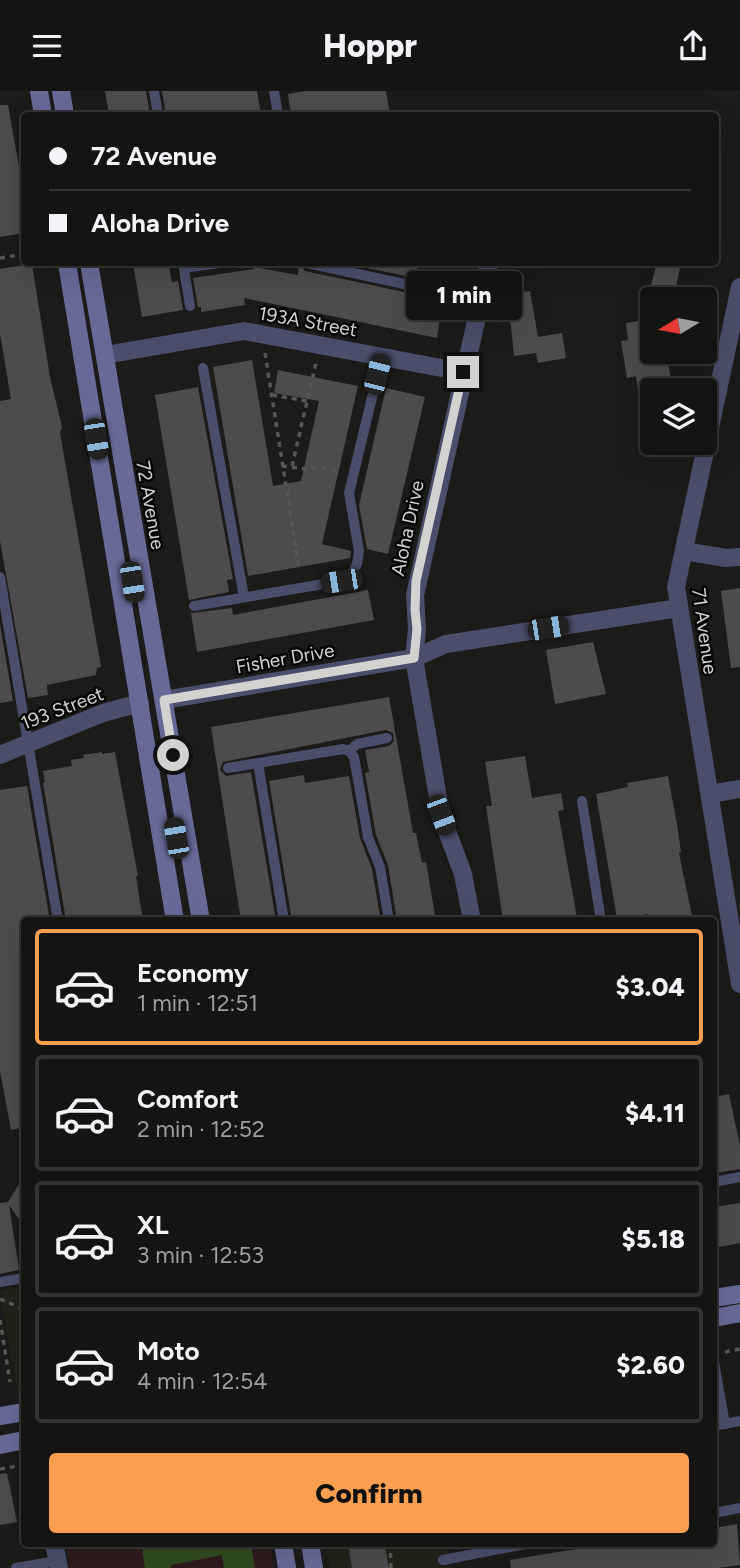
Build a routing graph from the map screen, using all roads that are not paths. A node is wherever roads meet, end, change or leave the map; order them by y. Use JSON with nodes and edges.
{"nodes":[{"id":1,"x":39,"y":91,"type":"edge"},
{"id":2,"x":61,"y":91,"type":"edge"},
{"id":3,"x":154,"y":91,"type":"edge"},
{"id":4,"x":274,"y":91,"type":"edge"},
{"id":5,"x":42,"y":112,"type":"edge"},
{"id":6,"x":64,"y":112,"type":"edge"},
{"id":7,"x":158,"y":112,"type":"edge"},
{"id":8,"x":278,"y":112,"type":"edge"},
{"id":9,"x":67,"y":266,"type":"edge"},
{"id":10,"x":89,"y":266,"type":"edge"},
{"id":11,"x":183,"y":266,"type":"edge"},
{"id":12,"x":321,"y":266,"type":"edge"},
{"id":13,"x":488,"y":266,"type":"edge"},
{"id":14,"x":740,"y":287,"type":"edge"},
{"id":15,"x":190,"y":306,"type":"dead end"},
{"id":16,"x":477,"y":309,"type":"junction"},
{"id":17,"x":104,"y":355,"type":"junction"},
{"id":18,"x":382,"y":356,"type":"junction"},
{"id":19,"x":203,"y":368,"type":"dead end"},
{"id":20,"x":463,"y":372,"type":"junction"},
{"id":21,"x":104,"y":490,"type":"junction"},
{"id":22,"x":684,"y":551,"type":"junction"},
{"id":23,"x":740,"y":557,"type":"edge"},
{"id":24,"x":0,"y":577,"type":"edge"},
{"id":25,"x":244,"y":597,"type":"junction"},
{"id":26,"x":194,"y":606,"type":"dead end"},
{"id":27,"x":679,"y":608,"type":"junction"},
{"id":28,"x":414,"y":658,"type":"junction"},
{"id":29,"x":164,"y":700,"type":"junction"},
{"id":30,"x":139,"y":703,"type":"junction"},
{"id":31,"x":387,"y":738,"type":"dead end"},
{"id":32,"x":29,"y":742,"type":"junction"},
{"id":33,"x":349,"y":751,"type":"junction"},
{"id":34,"x":0,"y":755,"type":"edge"},
{"id":35,"x":258,"y":763,"type":"junction"},
{"id":36,"x":228,"y":768,"type":"dead end"},
{"id":37,"x":740,"y":789,"type":"edge"},
{"id":38,"x":710,"y":794,"type":"junction"},
{"id":39,"x":582,"y":801,"type":"dead end"},
{"id":40,"x":57,"y":917,"type":"edge"},
{"id":41,"x":174,"y":917,"type":"edge"},
{"id":42,"x":197,"y":917,"type":"edge"},
{"id":43,"x":198,"y":917,"type":"edge"},
{"id":44,"x":283,"y":917,"type":"edge"},
{"id":45,"x":388,"y":917,"type":"edge"},
{"id":46,"x":470,"y":917,"type":"edge"},
{"id":47,"x":600,"y":917,"type":"edge"},
{"id":48,"x":740,"y":984,"type":"edge"},
{"id":49,"x":740,"y":1177,"type":"edge"},
{"id":50,"x":717,"y":1181,"type":"edge"},
{"id":51,"x":21,"y":1278,"type":"edge"},
{"id":52,"x":0,"y":1282,"type":"edge"},
{"id":53,"x":740,"y":1294,"type":"edge"},
{"id":54,"x":717,"y":1298,"type":"edge"},
{"id":55,"x":740,"y":1314,"type":"edge"},
{"id":56,"x":717,"y":1318,"type":"edge"},
{"id":57,"x":717,"y":1394,"type":"edge"},
{"id":58,"x":21,"y":1412,"type":"edge"},
{"id":59,"x":0,"y":1416,"type":"edge"},
{"id":60,"x":740,"y":1421,"type":"edge"},
{"id":61,"x":720,"y":1425,"type":"edge"},
{"id":62,"x":21,"y":1441,"type":"edge"},
{"id":63,"x":0,"y":1445,"type":"edge"},
{"id":64,"x":740,"y":1508,"type":"edge"},
{"id":65,"x":717,"y":1512,"type":"edge"},
{"id":66,"x":284,"y":1547,"type":"edge"},
{"id":67,"x":311,"y":1547,"type":"edge"},
{"id":68,"x":508,"y":1547,"type":"edge"},
{"id":69,"x":57,"y":1557,"type":"edge"},
{"id":70,"x":443,"y":1560,"type":"dead end"},
{"id":71,"x":16,"y":1568,"type":"edge"},
{"id":72,"x":288,"y":1568,"type":"edge"},
{"id":73,"x":314,"y":1568,"type":"edge"}],
"edges":[{"from":1,"to":5,"type":"main road"},
{"from":2,"to":6,"type":"main road"},
{"from":3,"to":7,"type":"lane"},
{"from":4,"to":8,"type":"lane"},
{"from":9,"to":21,"type":"main road"},
{"from":10,"to":17,"type":"main road","name":"72 Avenue"},
{"from":11,"to":15,"type":"lane"},
{"from":12,"to":16,"type":"lane"},
{"from":13,"to":16,"type":"street","name":"Aloha Drive"},
{"from":14,"to":22,"type":"street","name":"71 Avenue"},
{"from":16,"to":20,"type":"street","name":"Aloha Drive"},
{"from":17,"to":18,"type":"street","name":"193A Street"},
{"from":17,"to":29,"type":"main road","name":"72 Avenue"},
{"from":18,"to":20,"type":"street","name":"193A Street"},
{"from":18,"to":25,"type":"lane"},
{"from":19,"to":25,"type":"lane"},
{"from":20,"to":28,"type":"street","name":"Aloha Drive"},
{"from":21,"to":29,"type":"main road"},
{"from":21,"to":30,"type":"main road"},
{"from":22,"to":23,"type":"street"},
{"from":22,"to":27,"type":"street","name":"71 Avenue"},
{"from":24,"to":32,"type":"lane"},
{"from":25,"to":26,"type":"lane"},
{"from":27,"to":28,"type":"street","name":"Fisher Drive"},
{"from":27,"to":38,"type":"street","name":"71 Avenue"},
{"from":28,"to":29,"type":"street","name":"Fisher Drive"},
{"from":28,"to":46,"type":"street","name":"Aloha Drive"},
{"from":29,"to":43,"type":"main road","name":"72 Avenue"},
{"from":30,"to":32,"type":"street","name":"193 Street"},
{"from":30,"to":41,"type":"main road"},
{"from":30,"to":42,"type":"main road"},
{"from":31,"to":33,"type":"lane"},
{"from":32,"to":34,"type":"street","name":"193 Street"},
{"from":32,"to":40,"type":"lane"},
{"from":33,"to":35,"type":"lane"},
{"from":33,"to":45,"type":"lane"},
{"from":35,"to":36,"type":"lane"},
{"from":35,"to":44,"type":"lane"},
{"from":37,"to":38,"type":"street"},
{"from":38,"to":48,"type":"street","name":"71 Avenue"},
{"from":39,"to":47,"type":"lane"},
{"from":49,"to":50,"type":"lane"},
{"from":51,"to":52,"type":"lane"},
{"from":53,"to":54,"type":"main road"},
{"from":55,"to":56,"type":"main road"},
{"from":57,"to":61,"type":"lane"},
{"from":58,"to":59,"type":"main road"},
{"from":60,"to":61,"type":"lane"},
{"from":62,"to":63,"type":"main road"},
{"from":64,"to":65,"type":"lane"},
{"from":66,"to":72,"type":"main road"},
{"from":67,"to":73,"type":"main road"},
{"from":68,"to":70,"type":"lane"},
{"from":69,"to":71,"type":"lane"}]}
